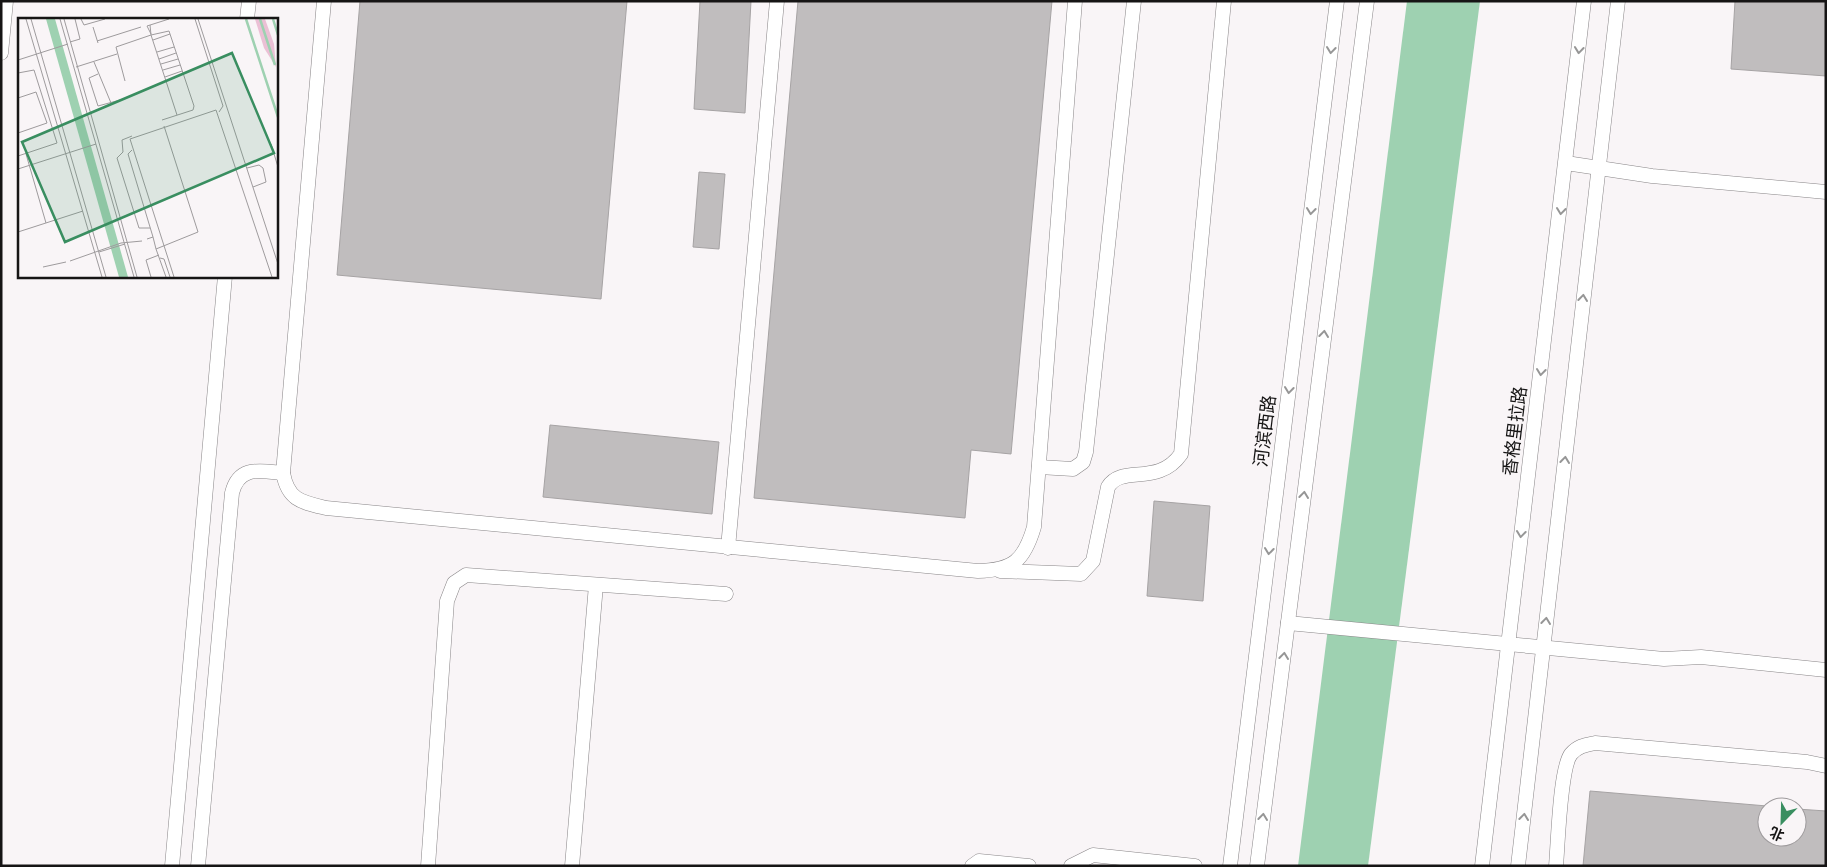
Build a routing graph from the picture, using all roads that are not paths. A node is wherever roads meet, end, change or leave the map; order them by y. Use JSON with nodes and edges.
{"nodes":[{"id":1,"x":6,"y":1,"type":"edge"},
{"id":2,"x":249,"y":1,"type":"edge"},
{"id":3,"x":324,"y":1,"type":"edge"},
{"id":4,"x":777,"y":1,"type":"edge"},
{"id":5,"x":1075,"y":1,"type":"edge"},
{"id":6,"x":1134,"y":1,"type":"edge"},
{"id":7,"x":1224,"y":1,"type":"edge"},
{"id":8,"x":1337,"y":1,"type":"edge"},
{"id":9,"x":1366,"y":1,"type":"edge"},
{"id":10,"x":1584,"y":1,"type":"edge"},
{"id":11,"x":1618,"y":1,"type":"edge"},
{"id":12,"x":247,"y":18,"type":"edge"},
{"id":13,"x":1,"y":53,"type":"edge"},
{"id":14,"x":1566,"y":163,"type":"junction"},
{"id":15,"x":1599,"y":169,"type":"junction"},
{"id":16,"x":1826,"y":192,"type":"edge"},
{"id":17,"x":225,"y":278,"type":"edge"},
{"id":18,"x":1039,"y":468,"type":"junction"},
{"id":19,"x":283,"y":473,"type":"junction"},
{"id":20,"x":728,"y":548,"type":"junction"},
{"id":21,"x":997,"y":570,"type":"junction"},
{"id":22,"x":596,"y":585,"type":"junction"},
{"id":23,"x":726,"y":594,"type":"dead end"},
{"id":24,"x":1288,"y":623,"type":"junction"},
{"id":25,"x":1508,"y":644,"type":"junction"},
{"id":26,"x":1543,"y":647,"type":"junction"},
{"id":27,"x":1826,"y":670,"type":"edge"},
{"id":28,"x":1826,"y":766,"type":"edge"},
{"id":29,"x":172,"y":866,"type":"edge"},
{"id":30,"x":198,"y":866,"type":"edge"},
{"id":31,"x":428,"y":866,"type":"edge"},
{"id":32,"x":572,"y":866,"type":"edge"},
{"id":33,"x":972,"y":866,"type":"edge"},
{"id":34,"x":1029,"y":866,"type":"edge"},
{"id":35,"x":1070,"y":866,"type":"edge"},
{"id":36,"x":1194,"y":866,"type":"edge"},
{"id":37,"x":1230,"y":866,"type":"edge"},
{"id":38,"x":1257,"y":866,"type":"edge"},
{"id":39,"x":1482,"y":866,"type":"edge"},
{"id":40,"x":1518,"y":866,"type":"edge"},
{"id":41,"x":1556,"y":866,"type":"edge"}],
"edges":[{"from":1,"to":13,"type":"street"},
{"from":2,"to":12,"type":"street"},
{"from":3,"to":19,"type":"street"},
{"from":4,"to":20,"type":"street"},
{"from":5,"to":18,"type":"street"},
{"from":6,"to":18,"type":"street"},
{"from":7,"to":21,"type":"street"},
{"from":8,"to":37,"type":"street","name":"河滨西路","one_way":true},
{"from":24,"to":9,"type":"street","one_way":true},
{"from":10,"to":14,"type":"street","name":"香格里拉路","one_way":true},
{"from":11,"to":15,"type":"street"},
{"from":14,"to":15,"type":"street"},
{"from":14,"to":25,"type":"street","name":"香格里拉路","one_way":true},
{"from":15,"to":16,"type":"street"},
{"from":26,"to":15,"type":"street","one_way":true},
{"from":17,"to":29,"type":"street"},
{"from":18,"to":21,"type":"street"},
{"from":19,"to":20,"type":"street"},
{"from":19,"to":30,"type":"street"},
{"from":20,"to":21,"type":"street"},
{"from":22,"to":23,"type":"street"},
{"from":22,"to":31,"type":"street"},
{"from":22,"to":32,"type":"street"},
{"from":24,"to":25,"type":"street"},
{"from":38,"to":24,"type":"street","one_way":true},
{"from":25,"to":26,"type":"street"},
{"from":25,"to":39,"type":"street","name":"香格里拉路"},
{"from":26,"to":27,"type":"street"},
{"from":40,"to":26,"type":"street","one_way":true},
{"from":28,"to":41,"type":"street"},
{"from":33,"to":34,"type":"street"},
{"from":35,"to":36,"type":"street"}]}
